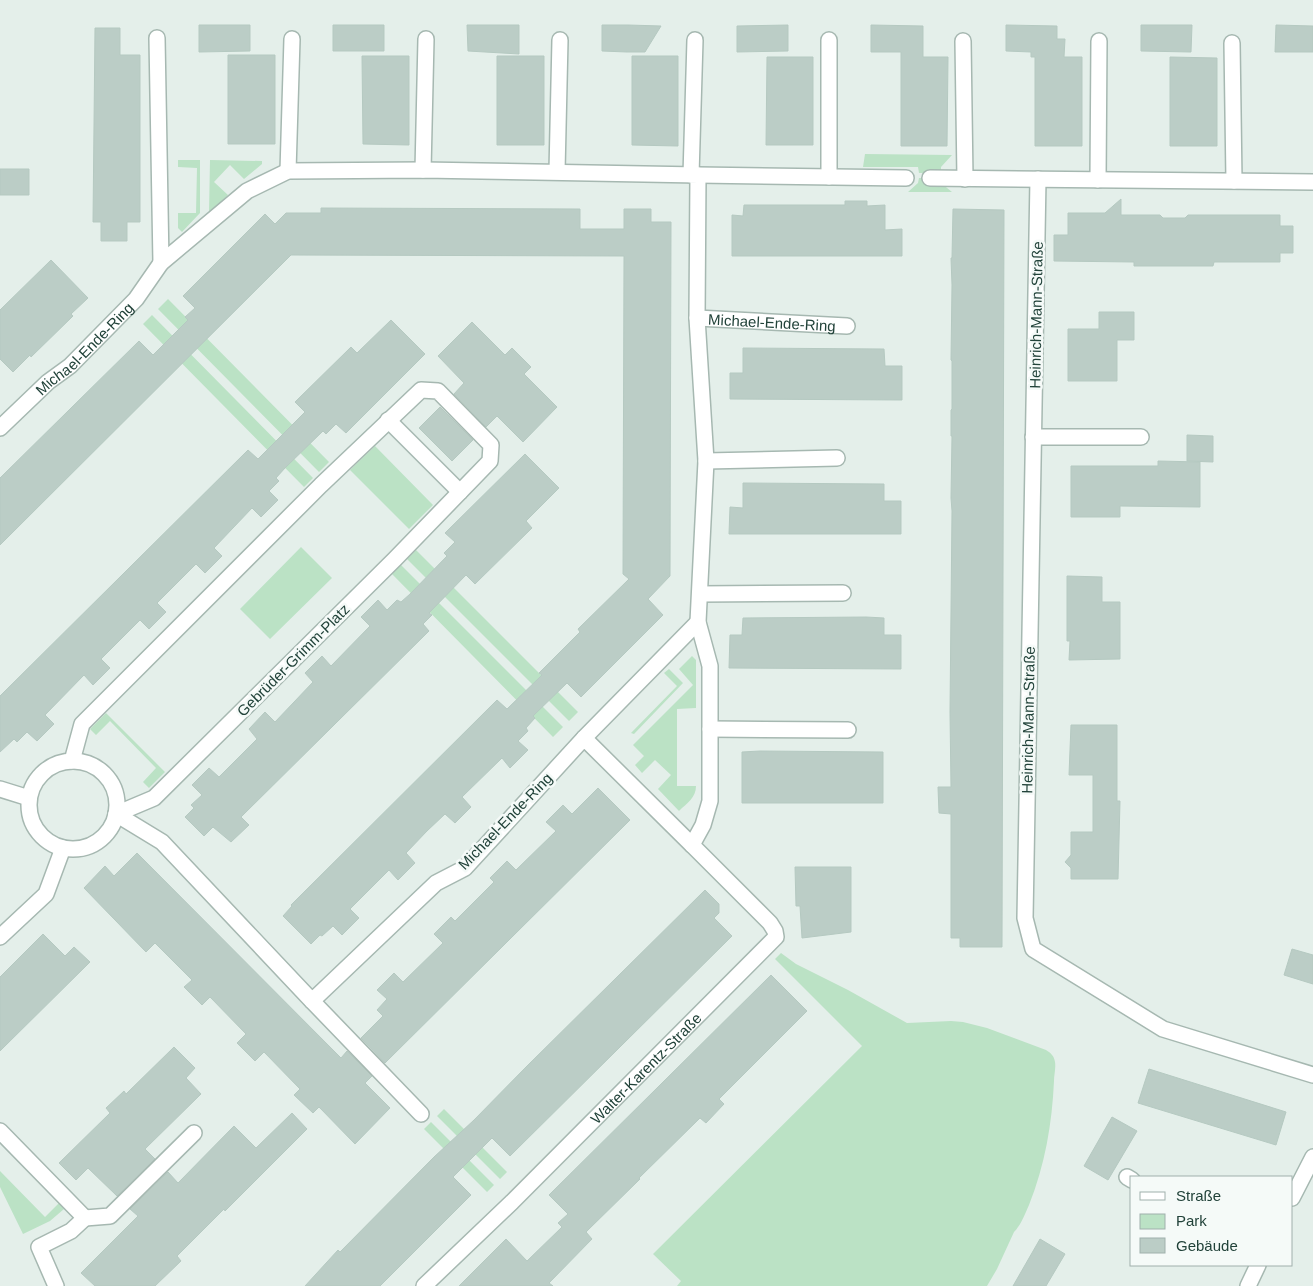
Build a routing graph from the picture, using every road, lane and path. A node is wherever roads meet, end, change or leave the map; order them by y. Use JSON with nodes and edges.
{"nodes":[{"id":1,"x":157,"y":38,"type":"dead end"},
{"id":2,"x":292,"y":39,"type":"dead end"},
{"id":3,"x":426,"y":39,"type":"dead end"},
{"id":4,"x":560,"y":40,"type":"dead end"},
{"id":5,"x":695,"y":40,"type":"dead end"},
{"id":6,"x":829,"y":40,"type":"dead end"},
{"id":7,"x":963,"y":41,"type":"dead end"},
{"id":8,"x":1099,"y":41,"type":"dead end"},
{"id":9,"x":1232,"y":43,"type":"dead end"},
{"id":10,"x":423,"y":170,"type":"junction"},
{"id":11,"x":288,"y":171,"type":"junction"},
{"id":12,"x":557,"y":171,"type":"junction"},
{"id":13,"x":694,"y":175,"type":"junction"},
{"id":14,"x":828,"y":177,"type":"junction"},
{"id":15,"x":906,"y":178,"type":"dead end"},
{"id":16,"x":930,"y":178,"type":"dead end"},
{"id":17,"x":965,"y":178,"type":"junction"},
{"id":18,"x":1038,"y":179,"type":"junction"},
{"id":19,"x":1098,"y":180,"type":"junction"},
{"id":20,"x":1234,"y":181,"type":"junction"},
{"id":21,"x":1313,"y":182,"type":"edge"},
{"id":22,"x":161,"y":263,"type":"junction"},
{"id":23,"x":697,"y":318,"type":"junction"},
{"id":24,"x":847,"y":326,"type":"dead end"},
{"id":25,"x":388,"y":420,"type":"junction"},
{"id":26,"x":0,"y":428,"type":"edge"},
{"id":27,"x":1033,"y":437,"type":"junction"},
{"id":28,"x":1141,"y":437,"type":"dead end"},
{"id":29,"x":838,"y":458,"type":"dead end"},
{"id":30,"x":706,"y":460,"type":"junction"},
{"id":31,"x":460,"y":492,"type":"junction"},
{"id":32,"x":700,"y":594,"type":"junction"},
{"id":33,"x":843,"y":594,"type":"dead end"},
{"id":34,"x":698,"y":622,"type":"junction"},
{"id":35,"x":710,"y":729,"type":"junction"},
{"id":36,"x":848,"y":730,"type":"dead end"},
{"id":37,"x":584,"y":738,"type":"junction"},
{"id":38,"x":72,"y":761,"type":"junction"},
{"id":39,"x":0,"y":790,"type":"edge"},
{"id":40,"x":29,"y":798,"type":"junction"},
{"id":41,"x":116,"y":814,"type":"junction"},
{"id":42,"x":692,"y":845,"type":"junction"},
{"id":43,"x":64,"y":848,"type":"junction"},
{"id":44,"x":0,"y":937,"type":"edge"},
{"id":45,"x":312,"y":1001,"type":"junction"},
{"id":46,"x":1313,"y":1076,"type":"edge"},
{"id":47,"x":421,"y":1114,"type":"dead end"},
{"id":48,"x":0,"y":1132,"type":"edge"},
{"id":49,"x":194,"y":1133,"type":"dead end"},
{"id":50,"x":1313,"y":1157,"type":"edge"},
{"id":51,"x":1293,"y":1196,"type":"edge"},
{"id":52,"x":85,"y":1218,"type":"junction"},
{"id":53,"x":1258,"y":1266,"type":"edge"},
{"id":54,"x":56,"y":1286,"type":"edge"},
{"id":55,"x":424,"y":1286,"type":"edge"},
{"id":56,"x":1248,"y":1286,"type":"edge"}],
"edges":[{"from":1,"to":22,"type":"street"},
{"from":2,"to":11,"type":"street"},
{"from":3,"to":10,"type":"street"},
{"from":4,"to":12,"type":"street"},
{"from":5,"to":13,"type":"street","name":"Michael-Ende-Ring"},
{"from":6,"to":14,"type":"street"},
{"from":7,"to":17,"type":"street"},
{"from":8,"to":19,"type":"street"},
{"from":9,"to":20,"type":"street"},
{"from":10,"to":11,"type":"street","name":"Michael-Ende-Ring"},
{"from":10,"to":12,"type":"street","name":"Michael-Ende-Ring"},
{"from":11,"to":22,"type":"street","name":"Michael-Ende-Ring"},
{"from":12,"to":13,"type":"street","name":"Michael-Ende-Ring"},
{"from":13,"to":14,"type":"street","name":"Michael-Ende-Ring"},
{"from":13,"to":23,"type":"street","name":"Michael-Ende-Ring"},
{"from":14,"to":15,"type":"street","name":"Michael-Ende-Ring"},
{"from":16,"to":17,"type":"street"},
{"from":17,"to":18,"type":"street"},
{"from":18,"to":19,"type":"street"},
{"from":18,"to":27,"type":"street","name":"Heinrich-Mann-Straße"},
{"from":19,"to":20,"type":"street"},
{"from":20,"to":21,"type":"street"},
{"from":22,"to":26,"type":"street","name":"Michael-Ende-Ring"},
{"from":23,"to":24,"type":"street","name":"Michael-Ende-Ring"},
{"from":23,"to":30,"type":"street","name":"Michael-Ende-Ring"},
{"from":25,"to":31,"type":"street"},
{"from":25,"to":31,"type":"street","name":"Gebrüder-Grimm-Platz"},
{"from":25,"to":38,"type":"street","name":"Gebrüder-Grimm-Platz"},
{"from":27,"to":28,"type":"street"},
{"from":27,"to":46,"type":"street","name":"Heinrich-Mann-Straße"},
{"from":29,"to":30,"type":"street"},
{"from":30,"to":32,"type":"street","name":"Michael-Ende-Ring"},
{"from":31,"to":41,"type":"street","name":"Gebrüder-Grimm-Platz"},
{"from":32,"to":33,"type":"street"},
{"from":32,"to":34,"type":"street","name":"Michael-Ende-Ring"},
{"from":34,"to":35,"type":"street","name":"Michael-Ende-Ring"},
{"from":34,"to":37,"type":"street","name":"Michael-Ende-Ring"},
{"from":35,"to":36,"type":"street"},
{"from":35,"to":42,"type":"street","name":"Michael-Ende-Ring"},
{"from":37,"to":42,"type":"street"},
{"from":37,"to":45,"type":"street","name":"Michael-Ende-Ring"},
{"from":38,"to":40,"type":"street"},
{"from":38,"to":41,"type":"street"},
{"from":39,"to":40,"type":"street"},
{"from":40,"to":43,"type":"street"},
{"from":41,"to":43,"type":"street"},
{"from":41,"to":45,"type":"street"},
{"from":42,"to":55,"type":"street","name":"Walter-Karentz-Straße"},
{"from":43,"to":44,"type":"street"},
{"from":45,"to":47,"type":"street"},
{"from":48,"to":52,"type":"street"},
{"from":49,"to":52,"type":"street"},
{"from":50,"to":51,"type":"street"},
{"from":52,"to":54,"type":"street"},
{"from":53,"to":56,"type":"street"}]}
